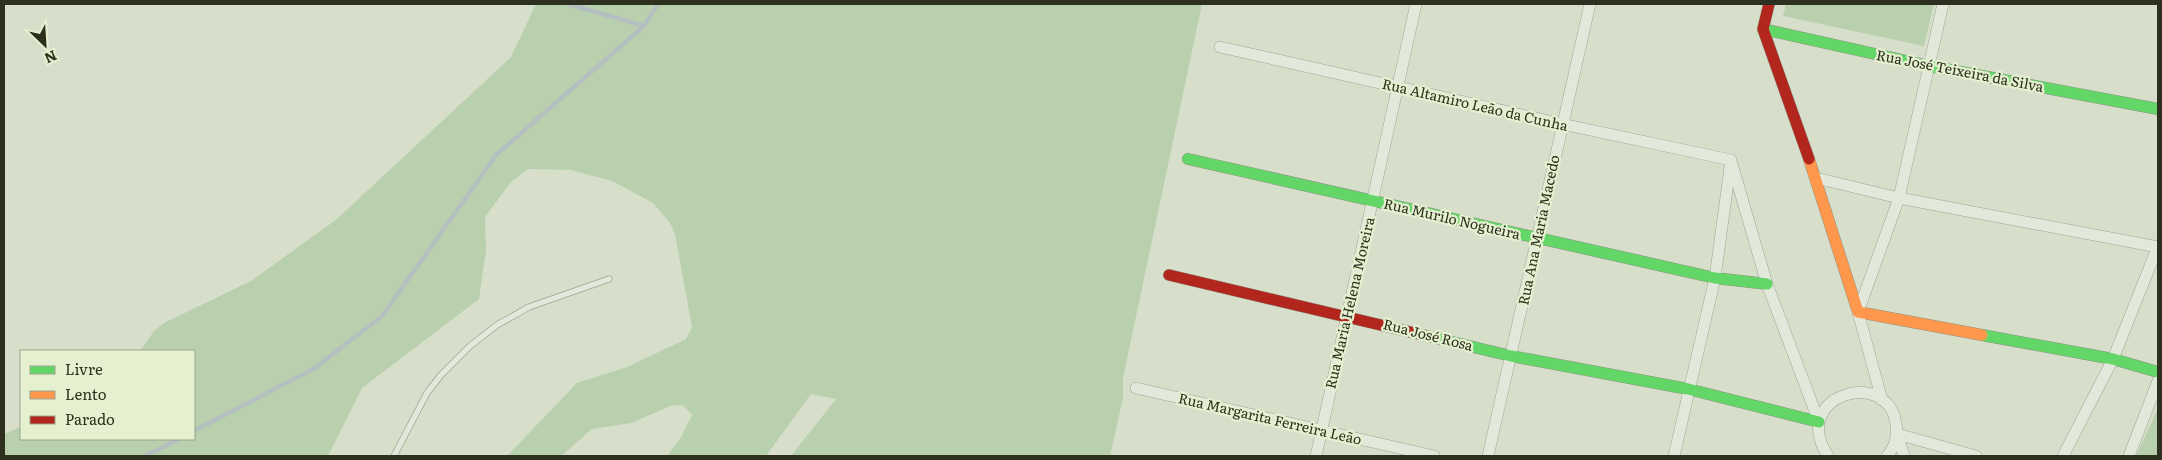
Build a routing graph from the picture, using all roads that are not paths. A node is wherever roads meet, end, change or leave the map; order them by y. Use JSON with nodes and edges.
{"nodes":[{"id":1,"x":1416,"y":4,"type":"edge"},
{"id":2,"x":1590,"y":4,"type":"edge"},
{"id":3,"x":1768,"y":4,"type":"edge"},
{"id":4,"x":1943,"y":4,"type":"edge"},
{"id":5,"x":1763,"y":29,"type":"junction"},
{"id":6,"x":1220,"y":47,"type":"dead end"},
{"id":7,"x":1929,"y":66,"type":"junction"},
{"id":8,"x":1398,"y":88,"type":"junction"},
{"id":9,"x":2158,"y":109,"type":"edge"},
{"id":10,"x":1562,"y":124,"type":"junction"},
{"id":11,"x":1188,"y":159,"type":"dead end"},
{"id":12,"x":1731,"y":160,"type":"junction"},
{"id":13,"x":1816,"y":178,"type":"junction"},
{"id":14,"x":1899,"y":198,"type":"junction"},
{"id":15,"x":1374,"y":201,"type":"junction"},
{"id":16,"x":1537,"y":238,"type":"junction"},
{"id":17,"x":2158,"y":246,"type":"edge"},
{"id":18,"x":1169,"y":275,"type":"dead end"},
{"id":19,"x":1715,"y":278,"type":"junction"},
{"id":20,"x":609,"y":279,"type":"dead end"},
{"id":21,"x":1767,"y":284,"type":"junction"},
{"id":22,"x":1858,"y":312,"type":"junction"},
{"id":23,"x":1346,"y":316,"type":"junction"},
{"id":24,"x":1512,"y":356,"type":"junction"},
{"id":25,"x":2113,"y":358,"type":"junction"},
{"id":26,"x":2158,"y":372,"type":"edge"},
{"id":27,"x":2158,"y":381,"type":"edge"},
{"id":28,"x":1136,"y":388,"type":"dead end"},
{"id":29,"x":1688,"y":389,"type":"junction"},
{"id":30,"x":1882,"y":400,"type":"junction"},
{"id":31,"x":1819,"y":422,"type":"junction"},
{"id":32,"x":1322,"y":431,"type":"junction"},
{"id":33,"x":1897,"y":434,"type":"junction"},
{"id":34,"x":394,"y":456,"type":"edge"},
{"id":35,"x":1316,"y":456,"type":"edge"},
{"id":36,"x":1434,"y":456,"type":"edge"},
{"id":37,"x":1488,"y":456,"type":"edge"},
{"id":38,"x":1674,"y":456,"type":"edge"},
{"id":39,"x":1828,"y":456,"type":"edge"},
{"id":40,"x":1887,"y":456,"type":"edge"},
{"id":41,"x":1904,"y":456,"type":"edge"},
{"id":42,"x":1976,"y":456,"type":"edge"},
{"id":43,"x":2063,"y":456,"type":"edge"},
{"id":44,"x":2129,"y":456,"type":"edge"}],
"edges":[{"from":1,"to":8,"type":"street","name":"Rua Maria Helena Moreira"},
{"from":2,"to":10,"type":"street","name":"Rua Ana Maria Macedo"},
{"from":3,"to":5,"type":"street"},
{"from":4,"to":7,"type":"street"},
{"from":5,"to":7,"type":"street","name":"Rua José Teixeira da Silva"},
{"from":5,"to":13,"type":"street"},
{"from":6,"to":8,"type":"street","name":"Rua Altamiro Leão da Cunha"},
{"from":7,"to":9,"type":"street","name":"Rua José Teixeira da Silva"},
{"from":7,"to":14,"type":"street"},
{"from":8,"to":10,"type":"street","name":"Rua Altamiro Leão da Cunha"},
{"from":8,"to":15,"type":"street","name":"Rua Maria Helena Moreira"},
{"from":10,"to":12,"type":"street","name":"Rua Altamiro Leão da Cunha"},
{"from":10,"to":16,"type":"street","name":"Rua Ana Maria Macedo"},
{"from":11,"to":15,"type":"street","name":"Rua Murilo Nogueira"},
{"from":12,"to":19,"type":"street"},
{"from":12,"to":21,"type":"street"},
{"from":13,"to":14,"type":"street"},
{"from":13,"to":22,"type":"street"},
{"from":14,"to":17,"type":"street"},
{"from":14,"to":22,"type":"street"},
{"from":15,"to":16,"type":"street","name":"Rua Murilo Nogueira"},
{"from":15,"to":23,"type":"street","name":"Rua Maria Helena Moreira"},
{"from":16,"to":19,"type":"street","name":"Rua Murilo Nogueira"},
{"from":16,"to":24,"type":"street","name":"Rua Ana Maria Macedo"},
{"from":17,"to":25,"type":"street"},
{"from":18,"to":23,"type":"street","name":"Rua José Rosa"},
{"from":19,"to":21,"type":"street","name":"Rua Murilo Nogueira"},
{"from":19,"to":29,"type":"street"},
{"from":20,"to":34,"type":"lane"},
{"from":21,"to":31,"type":"street"},
{"from":22,"to":25,"type":"street"},
{"from":22,"to":30,"type":"street"},
{"from":23,"to":24,"type":"street","name":"Rua José Rosa"},
{"from":23,"to":32,"type":"street","name":"Rua Maria Helena Moreira"},
{"from":24,"to":29,"type":"street","name":"Rua José Rosa"},
{"from":24,"to":37,"type":"street","name":"Rua Ana Maria Macedo"},
{"from":25,"to":26,"type":"street"},
{"from":25,"to":43,"type":"street"},
{"from":27,"to":44,"type":"street"},
{"from":28,"to":32,"type":"street","name":"Rua Margarita Ferreira Leão"},
{"from":29,"to":31,"type":"street","name":"Rua José Rosa"},
{"from":29,"to":38,"type":"street"},
{"from":30,"to":31,"type":"street"},
{"from":30,"to":33,"type":"street"},
{"from":31,"to":39,"type":"street"},
{"from":32,"to":35,"type":"street","name":"Rua Maria Helena Moreira"},
{"from":32,"to":36,"type":"street","name":"Rua Margarita Ferreira Leão"},
{"from":33,"to":40,"type":"street"},
{"from":33,"to":41,"type":"street"},
{"from":33,"to":42,"type":"street"}]}
